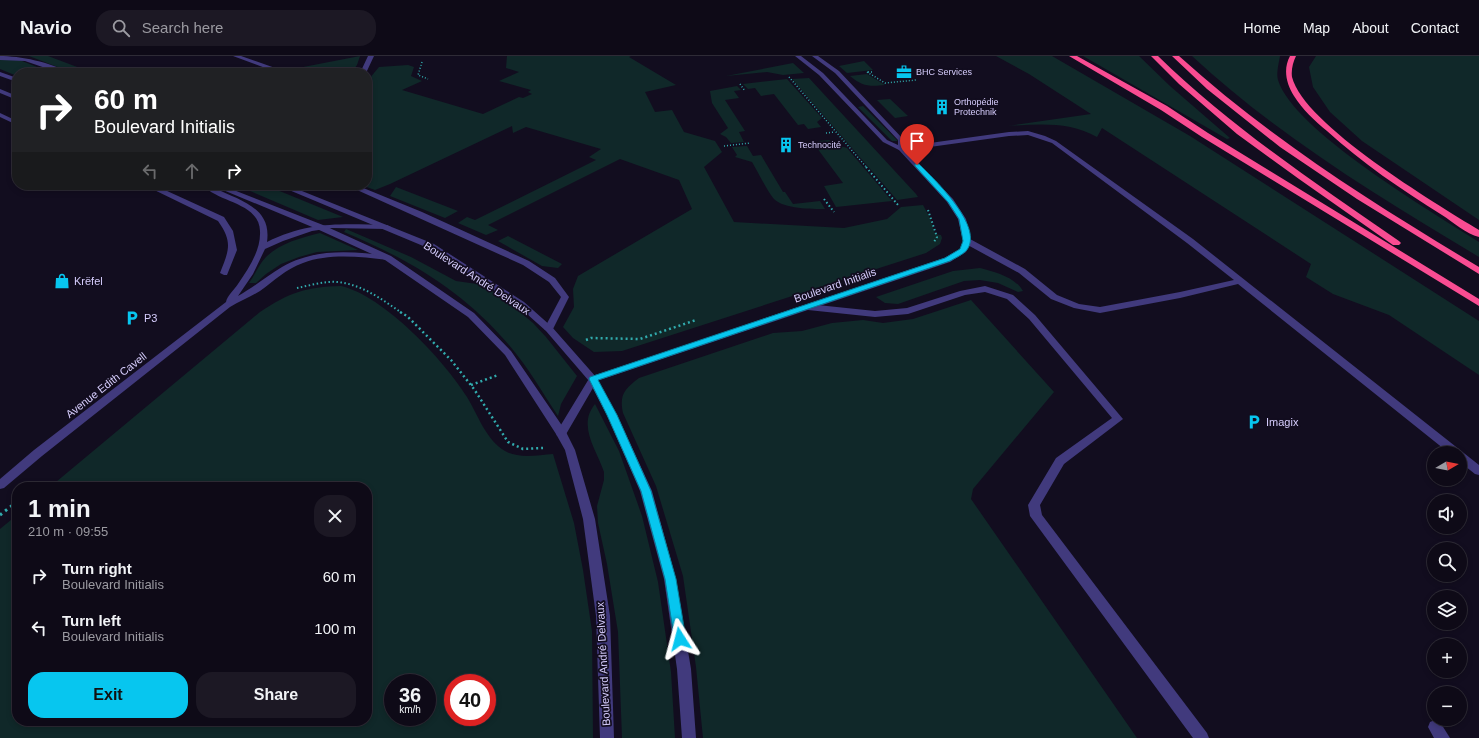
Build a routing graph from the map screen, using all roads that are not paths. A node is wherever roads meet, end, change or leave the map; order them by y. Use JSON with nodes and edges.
{"nodes":[{"id":1,"x":236,"y":56,"type":"edge"},
{"id":2,"x":371,"y":56,"type":"edge"},
{"id":3,"x":798,"y":56,"type":"edge"},
{"id":4,"x":815,"y":56,"type":"edge"},
{"id":5,"x":1072,"y":56,"type":"edge"},
{"id":6,"x":1154,"y":56,"type":"edge"},
{"id":7,"x":1175,"y":56,"type":"edge"},
{"id":8,"x":1293,"y":56,"type":"edge"},
{"id":9,"x":0,"y":58,"type":"edge"},
{"id":10,"x":51,"y":68,"type":"edge"},
{"id":11,"x":272,"y":68,"type":"edge"},
{"id":12,"x":365,"y":68,"type":"edge"},
{"id":13,"x":0,"y":74,"type":"edge"},
{"id":14,"x":12,"y":78,"type":"edge"},
{"id":15,"x":0,"y":91,"type":"edge"},
{"id":16,"x":12,"y":96,"type":"edge"},
{"id":17,"x":0,"y":116,"type":"edge"},
{"id":18,"x":12,"y":121,"type":"edge"},
{"id":19,"x":901,"y":149,"type":"junction"},
{"id":20,"x":159,"y":190,"type":"edge"},
{"id":21,"x":212,"y":190,"type":"edge"},
{"id":22,"x":228,"y":190,"type":"edge"},
{"id":23,"x":294,"y":190,"type":"edge"},
{"id":24,"x":362,"y":190,"type":"edge"},
{"id":25,"x":320,"y":227,"type":"junction"},
{"id":26,"x":387,"y":227,"type":"junction"},
{"id":27,"x":1479,"y":234,"type":"edge"},
{"id":28,"x":967,"y":241,"type":"junction"},
{"id":29,"x":262,"y":248,"type":"junction"},
{"id":30,"x":388,"y":258,"type":"junction"},
{"id":31,"x":1479,"y":271,"type":"edge"},
{"id":32,"x":224,"y":273,"type":"dead end"},
{"id":33,"x":1240,"y":281,"type":"junction"},
{"id":34,"x":1479,"y":302,"type":"edge"},
{"id":35,"x":227,"y":305,"type":"junction"},
{"id":36,"x":808,"y":307,"type":"junction"},
{"id":37,"x":550,"y":329,"type":"junction"},
{"id":38,"x":593,"y":379,"type":"junction"},
{"id":39,"x":561,"y":433,"type":"junction"},
{"id":40,"x":1447,"y":446,"type":"edge"},
{"id":41,"x":1467,"y":462,"type":"edge"},
{"id":42,"x":1479,"y":471,"type":"edge"},
{"id":43,"x":0,"y":485,"type":"edge"},
{"id":44,"x":607,"y":738,"type":"edge"},
{"id":45,"x":689,"y":738,"type":"edge"},
{"id":46,"x":1202,"y":738,"type":"edge"}],
"edges":[{"from":1,"to":11,"type":"street"},
{"from":2,"to":12,"type":"street"},
{"from":3,"to":19,"type":"street"},
{"from":4,"to":19,"type":"street"},
{"from":5,"to":34,"type":"highway"},
{"from":6,"to":34,"type":"highway"},
{"from":7,"to":31,"type":"highway"},
{"from":8,"to":27,"type":"highway"},
{"from":9,"to":10,"type":"street"},
{"from":13,"to":14,"type":"street"},
{"from":15,"to":16,"type":"street"},
{"from":17,"to":18,"type":"street"},
{"from":19,"to":28,"type":"street"},
{"from":19,"to":33,"type":"street"},
{"from":20,"to":32,"type":"street"},
{"from":21,"to":29,"type":"street"},
{"from":22,"to":25,"type":"street","name":"Boulevard André Delvaux"},
{"from":23,"to":26,"type":"street","name":"Boulevard André Delvaux"},
{"from":24,"to":37,"type":"street"},
{"from":25,"to":26,"type":"street"},
{"from":25,"to":29,"type":"street"},
{"from":25,"to":30,"type":"street","name":"Boulevard André Delvaux"},
{"from":26,"to":37,"type":"street","name":"Boulevard André Delvaux"},
{"from":28,"to":33,"type":"street"},
{"from":28,"to":36,"type":"street","name":"Boulevard Initialis"},
{"from":29,"to":35,"type":"street"},
{"from":30,"to":35,"type":"street"},
{"from":30,"to":39,"type":"street","name":"Boulevard André Delvaux"},
{"from":33,"to":40,"type":"street"},
{"from":35,"to":43,"type":"street","name":"Avenue Edith Cavell"},
{"from":36,"to":38,"type":"street","name":"Boulevard Initialis"},
{"from":36,"to":46,"type":"street"},
{"from":37,"to":38,"type":"street","name":"Boulevard André Delvaux"},
{"from":38,"to":39,"type":"street"},
{"from":38,"to":45,"type":"street","name":"Boulevard André Delvaux"},
{"from":39,"to":44,"type":"street","name":"Boulevard André Delvaux"},
{"from":41,"to":42,"type":"street"}]}
